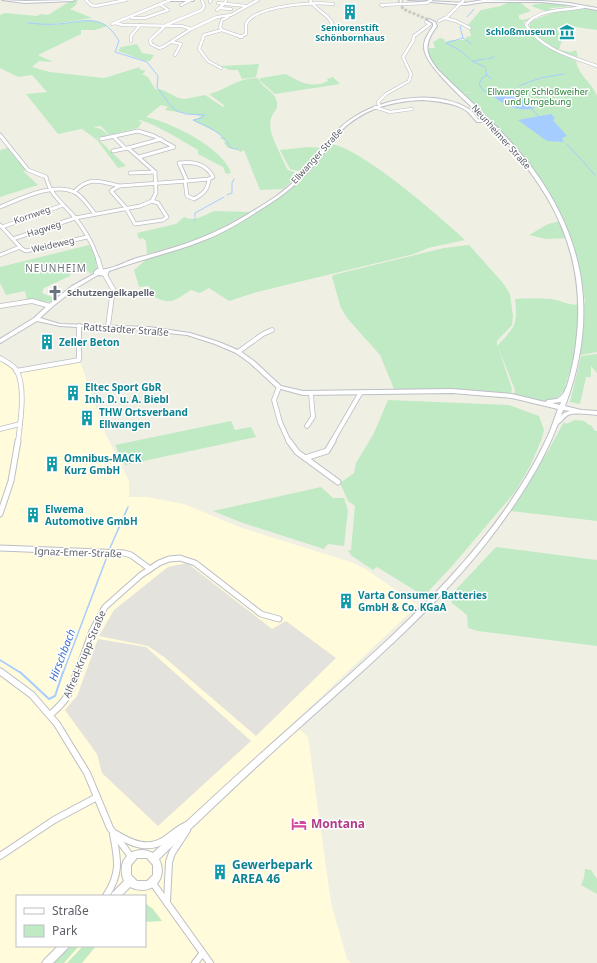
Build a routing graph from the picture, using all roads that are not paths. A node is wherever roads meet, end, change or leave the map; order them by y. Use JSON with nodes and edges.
{"nodes":[{"id":1,"x":3,"y":0,"type":"edge"},
{"id":2,"x":73,"y":0,"type":"edge"},
{"id":3,"x":86,"y":0,"type":"edge"},
{"id":4,"x":126,"y":0,"type":"edge"},
{"id":5,"x":169,"y":0,"type":"edge"},
{"id":6,"x":192,"y":0,"type":"edge"},
{"id":7,"x":202,"y":0,"type":"edge"},
{"id":8,"x":258,"y":0,"type":"edge"},
{"id":9,"x":310,"y":0,"type":"edge"},
{"id":10,"x":409,"y":0,"type":"edge"},
{"id":11,"x":464,"y":0,"type":"edge"},
{"id":12,"x":430,"y":1,"type":"edge"},
{"id":13,"x":486,"y":1,"type":"edge"},
{"id":14,"x":508,"y":1,"type":"edge"},
{"id":15,"x":225,"y":2,"type":"edge"},
{"id":16,"x":218,"y":3,"type":"dead end"},
{"id":17,"x":333,"y":4,"type":"dead end"},
{"id":18,"x":458,"y":4,"type":"junction"},
{"id":19,"x":161,"y":5,"type":"junction"},
{"id":20,"x":181,"y":5,"type":"dead end"},
{"id":21,"x":246,"y":6,"type":"dead end"},
{"id":22,"x":383,"y":6,"type":"dead end"},
{"id":23,"x":582,"y":6,"type":"junction"},
{"id":24,"x":231,"y":9,"type":"dead end"},
{"id":25,"x":597,"y":9,"type":"edge"},
{"id":26,"x":231,"y":15,"type":"junction"},
{"id":27,"x":130,"y":18,"type":"junction"},
{"id":28,"x":445,"y":18,"type":"junction"},
{"id":29,"x":427,"y":21,"type":"joint"},
{"id":30,"x":439,"y":21,"type":"dead end"},
{"id":31,"x":115,"y":23,"type":"junction"},
{"id":32,"x":112,"y":24,"type":"dead end"},
{"id":33,"x":140,"y":25,"type":"junction"},
{"id":34,"x":164,"y":26,"type":"junction"},
{"id":35,"x":427,"y":27,"type":"junction"},
{"id":36,"x":470,"y":28,"type":"dead end"},
{"id":37,"x":191,"y":29,"type":"junction"},
{"id":38,"x":432,"y":29,"type":"junction"},
{"id":39,"x":222,"y":30,"type":"junction"},
{"id":40,"x":328,"y":30,"type":"dead end"},
{"id":41,"x":132,"y":41,"type":"dead end"},
{"id":42,"x":172,"y":42,"type":"junction"},
{"id":43,"x":175,"y":55,"type":"dead end"},
{"id":44,"x":597,"y":66,"type":"edge"},
{"id":45,"x":221,"y":68,"type":"dead end"},
{"id":46,"x":377,"y":106,"type":"junction"},
{"id":47,"x":412,"y":109,"type":"dead end"},
{"id":48,"x":488,"y":121,"type":"junction"},
{"id":49,"x":0,"y":135,"type":"edge"},
{"id":50,"x":113,"y":136,"type":"junction"},
{"id":51,"x":101,"y":138,"type":"dead end"},
{"id":52,"x":161,"y":139,"type":"junction"},
{"id":53,"x":127,"y":148,"type":"junction"},
{"id":54,"x":113,"y":151,"type":"dead end"},
{"id":55,"x":139,"y":157,"type":"junction"},
{"id":56,"x":155,"y":172,"type":"junction"},
{"id":57,"x":130,"y":173,"type":"dead end"},
{"id":58,"x":96,"y":175,"type":"dead end"},
{"id":59,"x":210,"y":179,"type":"junction"},
{"id":60,"x":97,"y":180,"type":"junction"},
{"id":61,"x":186,"y":181,"type":"junction"},
{"id":62,"x":155,"y":183,"type":"junction"},
{"id":63,"x":119,"y":186,"type":"junction"},
{"id":64,"x":49,"y":191,"type":"junction"},
{"id":65,"x":74,"y":192,"type":"junction"},
{"id":66,"x":152,"y":201,"type":"junction"},
{"id":67,"x":63,"y":205,"type":"junction"},
{"id":68,"x":0,"y":207,"type":"edge"},
{"id":69,"x":126,"y":208,"type":"junction"},
{"id":70,"x":95,"y":214,"type":"junction"},
{"id":71,"x":75,"y":218,"type":"junction"},
{"id":72,"x":1,"y":226,"type":"edge"},
{"id":73,"x":87,"y":237,"type":"junction"},
{"id":74,"x":13,"y":239,"type":"junction"},
{"id":75,"x":20,"y":247,"type":"junction"},
{"id":76,"x":0,"y":254,"type":"edge"},
{"id":77,"x":104,"y":272,"type":"junction"},
{"id":78,"x":0,"y":306,"type":"edge"},
{"id":79,"x":50,"y":306,"type":"junction"},
{"id":80,"x":36,"y":319,"type":"junction"},
{"id":81,"x":79,"y":326,"type":"junction"},
{"id":82,"x":108,"y":326,"type":"junction"},
{"id":83,"x":272,"y":330,"type":"dead end"},
{"id":84,"x":0,"y":341,"type":"edge"},
{"id":85,"x":238,"y":352,"type":"junction"},
{"id":86,"x":0,"y":358,"type":"edge"},
{"id":87,"x":16,"y":371,"type":"junction"},
{"id":88,"x":279,"y":387,"type":"junction"},
{"id":89,"x":569,"y":390,"type":"junction"},
{"id":90,"x":361,"y":392,"type":"junction"},
{"id":91,"x":311,"y":394,"type":"junction"},
{"id":92,"x":539,"y":401,"type":"junction"},
{"id":93,"x":563,"y":408,"type":"junction"},
{"id":94,"x":581,"y":412,"type":"junction"},
{"id":95,"x":597,"y":413,"type":"edge"},
{"id":96,"x":557,"y":423,"type":"junction"},
{"id":97,"x":20,"y":424,"type":"junction"},
{"id":98,"x":307,"y":426,"type":"dead end"},
{"id":99,"x":0,"y":429,"type":"edge"},
{"id":100,"x":305,"y":458,"type":"junction"},
{"id":101,"x":338,"y":482,"type":"dead end"},
{"id":102,"x":1,"y":511,"type":"edge"},
{"id":103,"x":0,"y":548,"type":"edge"},
{"id":104,"x":150,"y":569,"type":"junction"},
{"id":105,"x":279,"y":619,"type":"dead end"},
{"id":106,"x":0,"y":671,"type":"edge"},
{"id":107,"x":51,"y":714,"type":"junction"},
{"id":108,"x":97,"y":797,"type":"junction"},
{"id":109,"x":190,"y":825,"type":"junction"},
{"id":110,"x":112,"y":832,"type":"junction"},
{"id":111,"x":0,"y":856,"type":"edge"},
{"id":112,"x":155,"y":857,"type":"junction"},
{"id":113,"x":132,"y":858,"type":"junction"},
{"id":114,"x":130,"y":882,"type":"junction"},
{"id":115,"x":152,"y":882,"type":"junction"},
{"id":116,"x":107,"y":895,"type":"edge"},
{"id":117,"x":116,"y":895,"type":"edge"},
{"id":118,"x":167,"y":902,"type":"junction"},
{"id":119,"x":63,"y":947,"type":"edge"},
{"id":120,"x":202,"y":954,"type":"junction"},
{"id":121,"x":47,"y":963,"type":"edge"},
{"id":122,"x":195,"y":963,"type":"edge"},
{"id":123,"x":210,"y":963,"type":"edge"}],
"edges":[{"from":1,"to":2,"type":"street"},
{"from":3,"to":4,"type":"street"},
{"from":5,"to":6,"type":"street"},
{"from":5,"to":19,"type":"street"},
{"from":6,"to":20,"type":"street"},
{"from":7,"to":34,"type":"street"},
{"from":8,"to":26,"type":"street"},
{"from":9,"to":17,"type":"street"},
{"from":9,"to":39,"type":"street"},
{"from":9,"to":40,"type":"street"},
{"from":10,"to":12,"type":"street"},
{"from":11,"to":18,"type":"street"},
{"from":12,"to":18,"type":"street"},
{"from":12,"to":22,"type":"street"},
{"from":13,"to":14,"type":"street"},
{"from":13,"to":18,"type":"street"},
{"from":14,"to":23,"type":"street"},
{"from":15,"to":16,"type":"street"},
{"from":15,"to":21,"type":"street"},
{"from":15,"to":24,"type":"street"},
{"from":18,"to":28,"type":"street"},
{"from":19,"to":27,"type":"street"},
{"from":19,"to":27,"type":"street"},
{"from":23,"to":25,"type":"street"},
{"from":23,"to":44,"type":"street"},
{"from":26,"to":37,"type":"street"},
{"from":26,"to":39,"type":"street"},
{"from":27,"to":31,"type":"street"},
{"from":28,"to":30,"type":"street"},
{"from":28,"to":36,"type":"street"},
{"from":29,"to":35,"type":"street"},
{"from":29,"to":38,"type":"street"},
{"from":31,"to":32,"type":"street"},
{"from":31,"to":33,"type":"street"},
{"from":33,"to":34,"type":"street"},
{"from":33,"to":41,"type":"street"},
{"from":34,"to":37,"type":"street"},
{"from":34,"to":42,"type":"street"},
{"from":35,"to":38,"type":"street"},
{"from":35,"to":46,"type":"street"},
{"from":37,"to":42,"type":"street"},
{"from":38,"to":48,"type":"street","name":"Neunheimer Straße"},
{"from":39,"to":45,"type":"street"},
{"from":42,"to":43,"type":"street"},
{"from":46,"to":47,"type":"street"},
{"from":46,"to":48,"type":"street","name":"Ellwanger Straße"},
{"from":46,"to":77,"type":"street","name":"Ellwanger Straße"},
{"from":48,"to":89,"type":"street","name":"Neunheimer Straße"},
{"from":49,"to":64,"type":"street"},
{"from":50,"to":51,"type":"street"},
{"from":50,"to":52,"type":"street"},
{"from":50,"to":53,"type":"street"},
{"from":52,"to":53,"type":"street"},
{"from":52,"to":55,"type":"street"},
{"from":53,"to":54,"type":"street"},
{"from":53,"to":55,"type":"street"},
{"from":55,"to":56,"type":"street"},
{"from":56,"to":57,"type":"street"},
{"from":56,"to":62,"type":"street"},
{"from":58,"to":60,"type":"street"},
{"from":59,"to":61,"type":"street"},
{"from":59,"to":61,"type":"street"},
{"from":59,"to":61,"type":"street"},
{"from":60,"to":63,"type":"street"},
{"from":60,"to":65,"type":"street"},
{"from":61,"to":62,"type":"street"},
{"from":62,"to":63,"type":"street"},
{"from":62,"to":66,"type":"street"},
{"from":63,"to":69,"type":"street"},
{"from":64,"to":65,"type":"street"},
{"from":64,"to":67,"type":"street"},
{"from":64,"to":68,"type":"street"},
{"from":65,"to":70,"type":"street"},
{"from":66,"to":69,"type":"street","name":"Hagweg"},
{"from":66,"to":69,"type":"street"},
{"from":67,"to":71,"type":"street"},
{"from":67,"to":72,"type":"street","name":"Kornweg"},
{"from":69,"to":70,"type":"street","name":"Hagweg"},
{"from":70,"to":71,"type":"street","name":"Hagweg"},
{"from":71,"to":73,"type":"street"},
{"from":71,"to":74,"type":"street","name":"Hagweg"},
{"from":72,"to":74,"type":"street"},
{"from":73,"to":75,"type":"street","name":"Weideweg"},
{"from":73,"to":77,"type":"street"},
{"from":74,"to":75,"type":"street"},
{"from":75,"to":76,"type":"street"},
{"from":77,"to":79,"type":"street","name":"Ellwanger Straße"},
{"from":77,"to":82,"type":"street"},
{"from":78,"to":79,"type":"street"},
{"from":79,"to":80,"type":"street","name":"Ellwanger Straße"},
{"from":80,"to":81,"type":"street","name":"Rattstadter Straße"},
{"from":80,"to":84,"type":"street","name":"Ellwanger Straße"},
{"from":81,"to":82,"type":"street","name":"Rattstadter Straße"},
{"from":81,"to":87,"type":"street"},
{"from":82,"to":85,"type":"street","name":"Rattstadter Straße"},
{"from":83,"to":85,"type":"street"},
{"from":85,"to":88,"type":"street","name":"Rattstadter Straße"},
{"from":86,"to":87,"type":"street"},
{"from":87,"to":97,"type":"street"},
{"from":88,"to":91,"type":"street"},
{"from":88,"to":100,"type":"street"},
{"from":89,"to":92,"type":"street"},
{"from":89,"to":93,"type":"street","name":"Neunheimer Straße"},
{"from":90,"to":91,"type":"street"},
{"from":90,"to":92,"type":"street"},
{"from":90,"to":100,"type":"street"},
{"from":91,"to":98,"type":"street"},
{"from":92,"to":93,"type":"street"},
{"from":93,"to":94,"type":"street"},
{"from":93,"to":96,"type":"street","name":"Neunheimer Straße"},
{"from":94,"to":95,"type":"street"},
{"from":94,"to":96,"type":"street"},
{"from":96,"to":109,"type":"street","name":"Neunheimer Straße"},
{"from":97,"to":99,"type":"street"},
{"from":97,"to":102,"type":"street"},
{"from":100,"to":101,"type":"street"},
{"from":103,"to":104,"type":"street","name":"Ignaz-Emer-Straße"},
{"from":104,"to":105,"type":"street","name":"Alfred-Krupp-Straße"},
{"from":104,"to":107,"type":"street","name":"Alfred-Krupp-Straße"},
{"from":106,"to":107,"type":"street"},
{"from":107,"to":108,"type":"street"},
{"from":108,"to":110,"type":"street"},
{"from":108,"to":111,"type":"street"},
{"from":109,"to":110,"type":"street"},
{"from":109,"to":112,"type":"street","name":"Neunheimer Straße"},
{"from":109,"to":118,"type":"street"},
{"from":110,"to":113,"type":"street"},
{"from":110,"to":116,"type":"street"},
{"from":112,"to":113,"type":"street"},
{"from":112,"to":115,"type":"street"},
{"from":113,"to":114,"type":"street"},
{"from":114,"to":115,"type":"street"},
{"from":114,"to":117,"type":"street"},
{"from":115,"to":118,"type":"street"},
{"from":118,"to":120,"type":"street"},
{"from":119,"to":121,"type":"street"},
{"from":120,"to":122,"type":"street"},
{"from":120,"to":123,"type":"street"}]}
